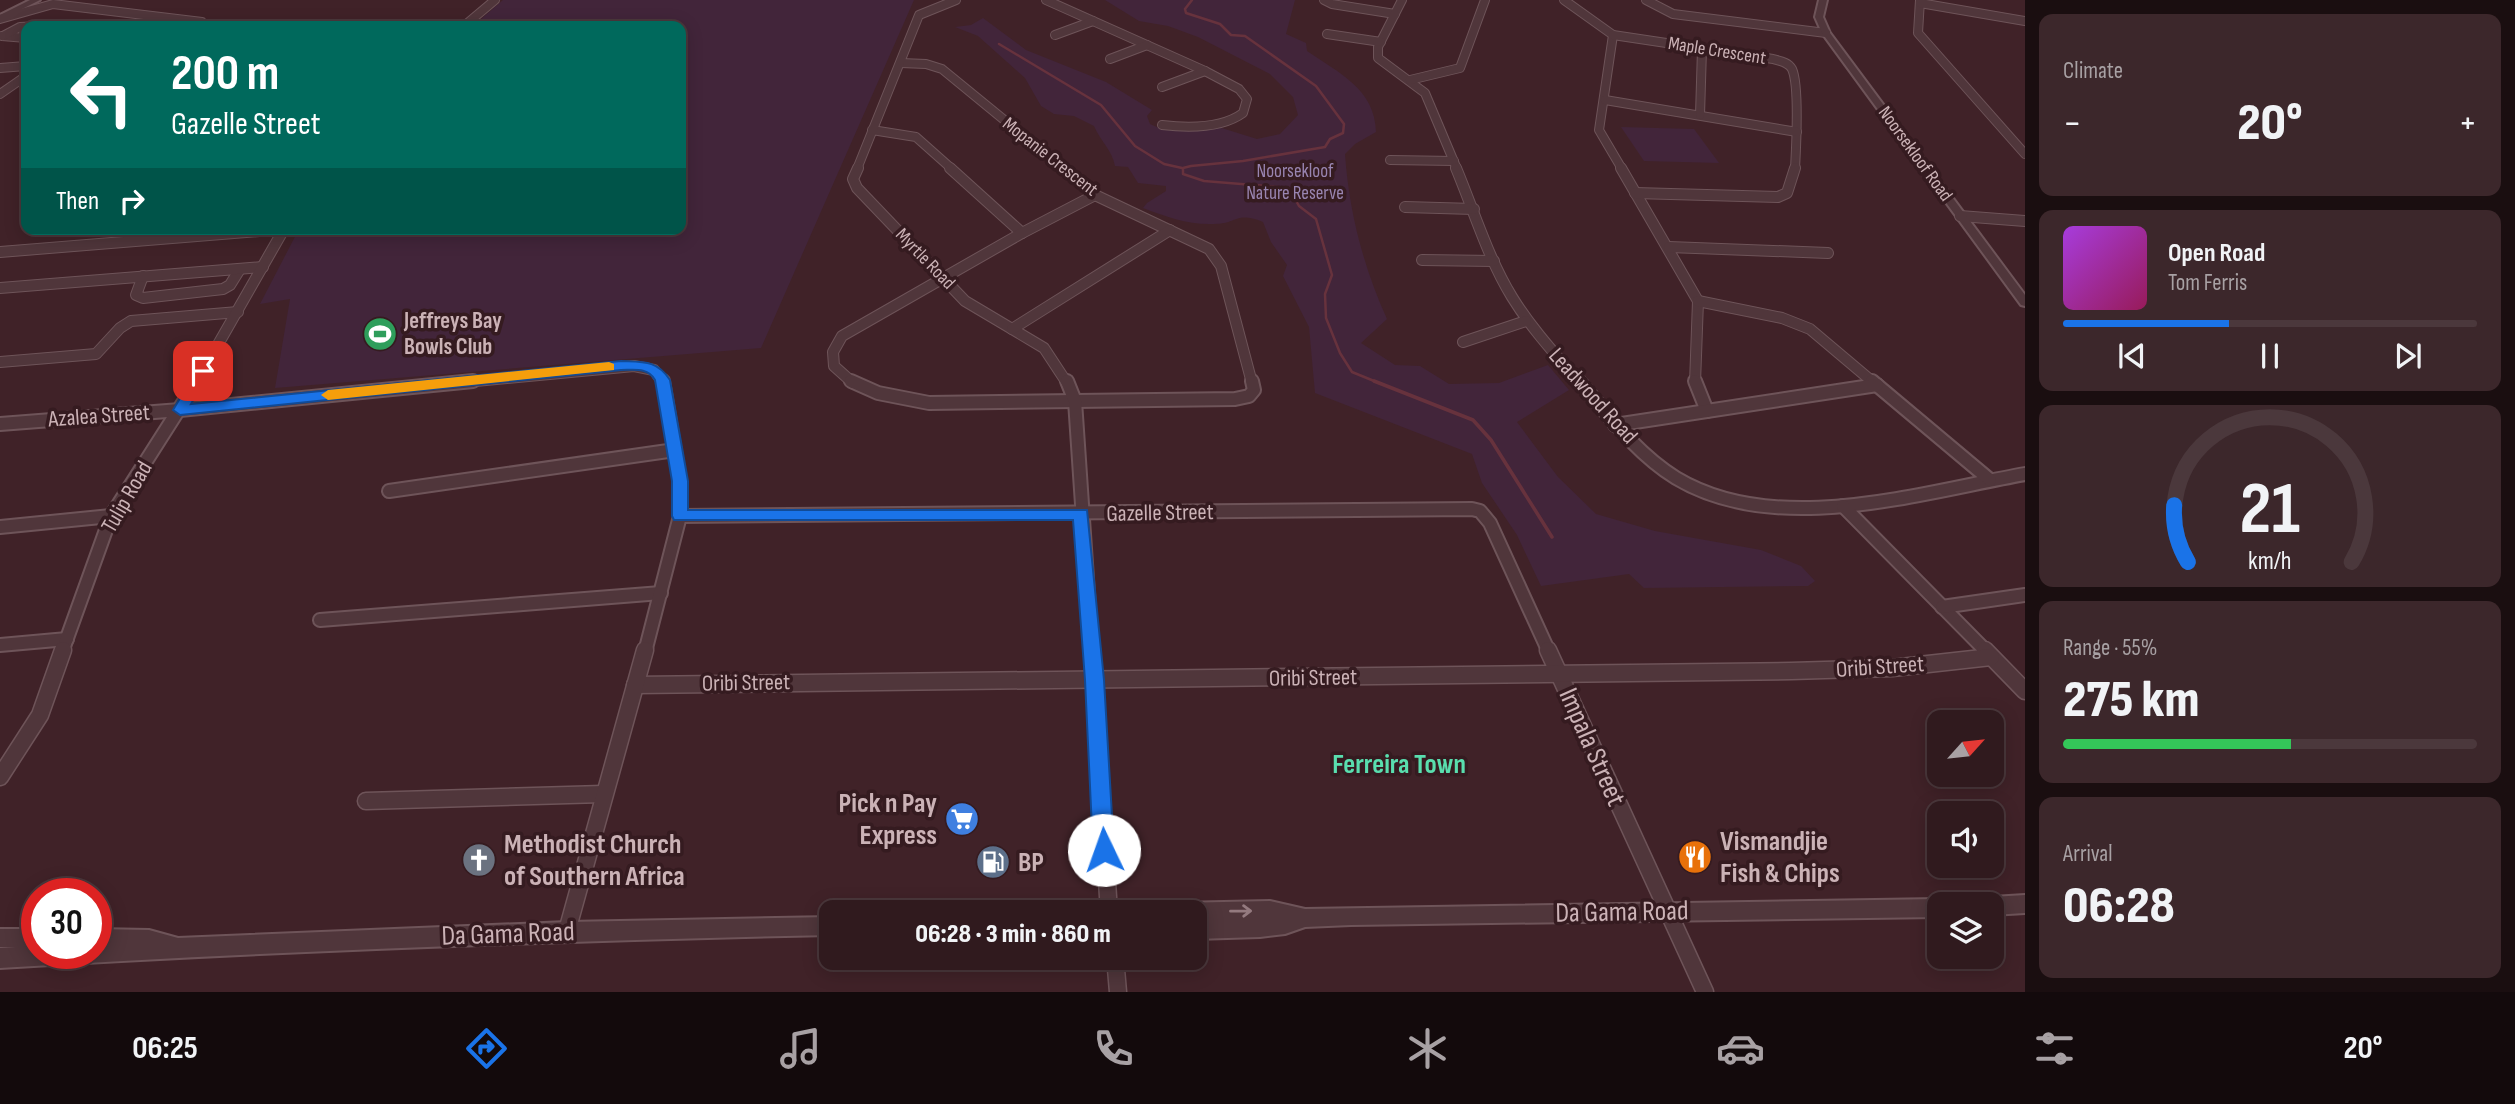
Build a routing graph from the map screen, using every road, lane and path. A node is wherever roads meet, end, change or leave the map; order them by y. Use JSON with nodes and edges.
{"nodes":[{"id":1,"x":36,"y":0,"type":"edge"},
{"id":2,"x":77,"y":0,"type":"edge"},
{"id":3,"x":495,"y":0,"type":"edge"},
{"id":4,"x":956,"y":0,"type":"edge"},
{"id":5,"x":1046,"y":0,"type":"edge"},
{"id":6,"x":1072,"y":0,"type":"edge"},
{"id":7,"x":1324,"y":0,"type":"edge"},
{"id":8,"x":1402,"y":0,"type":"edge"},
{"id":9,"x":1485,"y":0,"type":"edge"},
{"id":10,"x":1563,"y":0,"type":"edge"},
{"id":11,"x":1646,"y":0,"type":"edge"},
{"id":12,"x":1823,"y":0,"type":"edge"},
{"id":13,"x":1920,"y":2,"type":"edge"},
{"id":14,"x":66,"y":5,"type":"junction"},
{"id":15,"x":1059,"y":5,"type":"junction"},
{"id":16,"x":1395,"y":13,"type":"junction"},
{"id":17,"x":0,"y":18,"type":"edge"},
{"id":18,"x":194,"y":21,"type":"edge"},
{"id":19,"x":470,"y":21,"type":"edge"},
{"id":20,"x":1093,"y":21,"type":"junction"},
{"id":21,"x":2025,"y":21,"type":"edge"},
{"id":22,"x":21,"y":27,"type":"edge"},
{"id":23,"x":1826,"y":33,"type":"junction"},
{"id":24,"x":1327,"y":34,"type":"dead end"},
{"id":25,"x":1613,"y":35,"type":"junction"},
{"id":26,"x":2,"y":36,"type":"edge"},
{"id":27,"x":1055,"y":36,"type":"dead end"},
{"id":28,"x":21,"y":38,"type":"edge"},
{"id":29,"x":1381,"y":42,"type":"junction"},
{"id":30,"x":1147,"y":45,"type":"junction"},
{"id":31,"x":1702,"y":49,"type":"junction"},
{"id":32,"x":1110,"y":59,"type":"dead end"},
{"id":33,"x":901,"y":62,"type":"junction"},
{"id":34,"x":21,"y":66,"type":"edge"},
{"id":35,"x":0,"y":68,"type":"edge"},
{"id":36,"x":1205,"y":71,"type":"junction"},
{"id":37,"x":21,"y":79,"type":"edge"},
{"id":38,"x":1410,"y":80,"type":"junction"},
{"id":39,"x":1162,"y":88,"type":"dead end"},
{"id":40,"x":0,"y":94,"type":"edge"},
{"id":41,"x":1605,"y":100,"type":"junction"},
{"id":42,"x":1700,"y":115,"type":"junction"},
{"id":43,"x":1162,"y":125,"type":"dead end"},
{"id":44,"x":872,"y":130,"type":"junction"},
{"id":45,"x":1797,"y":132,"type":"junction"},
{"id":46,"x":2025,"y":154,"type":"edge"},
{"id":47,"x":1390,"y":160,"type":"dead end"},
{"id":48,"x":1454,"y":161,"type":"junction"},
{"id":49,"x":1636,"y":193,"type":"junction"},
{"id":50,"x":1095,"y":195,"type":"junction"},
{"id":51,"x":1405,"y":207,"type":"dead end"},
{"id":52,"x":1474,"y":208,"type":"junction"},
{"id":53,"x":1960,"y":216,"type":"junction"},
{"id":54,"x":2025,"y":221,"type":"edge"},
{"id":55,"x":1170,"y":230,"type":"junction"},
{"id":56,"x":1021,"y":233,"type":"junction"},
{"id":57,"x":210,"y":235,"type":"edge"},
{"id":58,"x":281,"y":235,"type":"edge"},
{"id":59,"x":1669,"y":247,"type":"junction"},
{"id":60,"x":0,"y":252,"type":"edge"},
{"id":61,"x":1828,"y":254,"type":"dead end"},
{"id":62,"x":1422,"y":260,"type":"dead end"},
{"id":63,"x":1494,"y":261,"type":"junction"},
{"id":64,"x":263,"y":267,"type":"junction"},
{"id":65,"x":240,"y":269,"type":"junction"},
{"id":66,"x":143,"y":276,"type":"junction"},
{"id":67,"x":942,"y":278,"type":"junction"},
{"id":68,"x":0,"y":288,"type":"edge"},
{"id":69,"x":1698,"y":301,"type":"junction"},
{"id":70,"x":2025,"y":303,"type":"edge"},
{"id":71,"x":238,"y":312,"type":"junction"},
{"id":72,"x":1526,"y":321,"type":"junction"},
{"id":73,"x":1012,"y":329,"type":"junction"},
{"id":74,"x":1463,"y":342,"type":"dead end"},
{"id":75,"x":0,"y":362,"type":"edge"},
{"id":76,"x":1877,"y":385,"type":"junction"},
{"id":77,"x":1075,"y":401,"type":"junction"},
{"id":78,"x":180,"y":410,"type":"junction"},
{"id":79,"x":1707,"y":411,"type":"junction"},
{"id":80,"x":0,"y":424,"type":"edge"},
{"id":81,"x":1615,"y":425,"type":"junction"},
{"id":82,"x":675,"y":450,"type":"junction"},
{"id":83,"x":2025,"y":474,"type":"edge"},
{"id":84,"x":1990,"y":480,"type":"junction"},
{"id":85,"x":389,"y":491,"type":"dead end"},
{"id":86,"x":1843,"y":506,"type":"junction"},
{"id":87,"x":1472,"y":509,"type":"joint"},
{"id":88,"x":1081,"y":514,"type":"junction"},
{"id":89,"x":111,"y":516,"type":"junction"},
{"id":90,"x":680,"y":516,"type":"junction"},
{"id":91,"x":0,"y":527,"type":"edge"},
{"id":92,"x":661,"y":593,"type":"junction"},
{"id":93,"x":2025,"y":595,"type":"edge"},
{"id":94,"x":1942,"y":607,"type":"junction"},
{"id":95,"x":320,"y":620,"type":"dead end"},
{"id":96,"x":67,"y":639,"type":"junction"},
{"id":97,"x":0,"y":645,"type":"edge"},
{"id":98,"x":1991,"y":657,"type":"junction"},
{"id":99,"x":1560,"y":674,"type":"junction"},
{"id":100,"x":1094,"y":680,"type":"junction"},
{"id":101,"x":635,"y":685,"type":"junction"},
{"id":102,"x":2025,"y":691,"type":"edge"},
{"id":103,"x":0,"y":777,"type":"edge"},
{"id":104,"x":603,"y":794,"type":"junction"},
{"id":105,"x":366,"y":801,"type":"dead end"},
{"id":106,"x":1108,"y":900,"type":"edge"},
{"id":107,"x":2025,"y":904,"type":"edge"},
{"id":108,"x":2004,"y":905,"type":"edge"},
{"id":109,"x":1927,"y":908,"type":"edge"},
{"id":110,"x":1207,"y":911,"type":"edge"},
{"id":111,"x":1666,"y":912,"type":"junction"},
{"id":112,"x":1305,"y":918,"type":"junction"},
{"id":113,"x":819,"y":926,"type":"edge"},
{"id":114,"x":1207,"y":930,"type":"edge"},
{"id":115,"x":567,"y":932,"type":"junction"},
{"id":116,"x":0,"y":938,"type":"edge"},
{"id":117,"x":21,"y":938,"type":"edge"},
{"id":118,"x":112,"y":938,"type":"edge"},
{"id":119,"x":184,"y":947,"type":"junction"},
{"id":120,"x":0,"y":958,"type":"edge"},
{"id":121,"x":1116,"y":970,"type":"edge"},
{"id":122,"x":1118,"y":992,"type":"edge"},
{"id":123,"x":1705,"y":992,"type":"edge"}],
"edges":[{"from":1,"to":17,"type":"street"},
{"from":2,"to":14,"type":"street"},
{"from":3,"to":19,"type":"street"},
{"from":4,"to":33,"type":"street","name":"Myrtle Road"},
{"from":5,"to":15,"type":"street"},
{"from":6,"to":15,"type":"street"},
{"from":7,"to":16,"type":"street"},
{"from":8,"to":16,"type":"street"},
{"from":9,"to":38,"type":"street"},
{"from":10,"to":25,"type":"street"},
{"from":11,"to":23,"type":"street"},
{"from":12,"to":23,"type":"street"},
{"from":13,"to":21,"type":"street"},
{"from":13,"to":46,"type":"street"},
{"from":14,"to":17,"type":"street"},
{"from":14,"to":18,"type":"street"},
{"from":15,"to":20,"type":"street"},
{"from":16,"to":29,"type":"street"},
{"from":20,"to":27,"type":"street"},
{"from":20,"to":30,"type":"street"},
{"from":22,"to":26,"type":"street"},
{"from":23,"to":53,"type":"street","name":"Noorsekloof Road"},
{"from":24,"to":29,"type":"street"},
{"from":25,"to":31,"type":"street","name":"Maple Crescent"},
{"from":25,"to":41,"type":"street"},
{"from":26,"to":28,"type":"street"},
{"from":29,"to":38,"type":"street","name":"Leadwood Road"},
{"from":30,"to":32,"type":"street"},
{"from":30,"to":36,"type":"street"},
{"from":31,"to":42,"type":"street"},
{"from":31,"to":45,"type":"street","name":"Maple Crescent"},
{"from":33,"to":44,"type":"street","name":"Myrtle Road"},
{"from":33,"to":50,"type":"street","name":"Mopanie Crescent"},
{"from":34,"to":35,"type":"street"},
{"from":36,"to":39,"type":"street"},
{"from":36,"to":43,"type":"street"},
{"from":37,"to":40,"type":"street"},
{"from":38,"to":48,"type":"street","name":"Leadwood Road"},
{"from":41,"to":42,"type":"street"},
{"from":41,"to":49,"type":"street"},
{"from":42,"to":45,"type":"street"},
{"from":44,"to":56,"type":"street"},
{"from":44,"to":67,"type":"street","name":"Myrtle Road"},
{"from":45,"to":49,"type":"street","name":"Maple Crescent"},
{"from":47,"to":48,"type":"street"},
{"from":48,"to":52,"type":"street","name":"Leadwood Road"},
{"from":49,"to":59,"type":"street"},
{"from":50,"to":55,"type":"street","name":"Mopanie Crescent"},
{"from":50,"to":56,"type":"street"},
{"from":51,"to":52,"type":"street"},
{"from":52,"to":63,"type":"street","name":"Leadwood Road"},
{"from":53,"to":54,"type":"street"},
{"from":53,"to":70,"type":"street","name":"Noorsekloof Road"},
{"from":55,"to":73,"type":"street"},
{"from":55,"to":77,"type":"street","name":"Mopanie Crescent"},
{"from":56,"to":67,"type":"street"},
{"from":57,"to":60,"type":"street"},
{"from":58,"to":64,"type":"street","name":"Tulip Road"},
{"from":59,"to":61,"type":"street"},
{"from":59,"to":69,"type":"street"},
{"from":62,"to":63,"type":"street"},
{"from":63,"to":72,"type":"street","name":"Leadwood Road"},
{"from":64,"to":65,"type":"street"},
{"from":64,"to":71,"type":"street","name":"Tulip Road"},
{"from":65,"to":66,"type":"street"},
{"from":65,"to":66,"type":"street"},
{"from":66,"to":68,"type":"street"},
{"from":67,"to":73,"type":"street","name":"Myrtle Road"},
{"from":67,"to":77,"type":"street"},
{"from":69,"to":76,"type":"street"},
{"from":69,"to":79,"type":"street"},
{"from":71,"to":75,"type":"street"},
{"from":71,"to":78,"type":"street","name":"Tulip Road"},
{"from":72,"to":74,"type":"street"},
{"from":72,"to":81,"type":"street","name":"Leadwood Road"},
{"from":73,"to":77,"type":"street","name":"Myrtle Road"},
{"from":76,"to":79,"type":"street"},
{"from":76,"to":84,"type":"street"},
{"from":77,"to":88,"type":"street","name":"Myrtle Road"},
{"from":78,"to":80,"type":"street","name":"Azalea Street"},
{"from":78,"to":82,"type":"street","name":"Azalea Street"},
{"from":78,"to":89,"type":"street","name":"Tulip Road"},
{"from":79,"to":81,"type":"street"},
{"from":81,"to":86,"type":"street","name":"Leadwood Road"},
{"from":82,"to":85,"type":"street"},
{"from":82,"to":90,"type":"street"},
{"from":83,"to":84,"type":"street","name":"Leadwood Road"},
{"from":84,"to":86,"type":"street","name":"Leadwood Road"},
{"from":86,"to":94,"type":"street"},
{"from":87,"to":88,"type":"street","name":"Gazelle Street"},
{"from":87,"to":99,"type":"street","name":"Impala Street"},
{"from":88,"to":90,"type":"street","name":"Gazelle Street"},
{"from":88,"to":100,"type":"street"},
{"from":89,"to":91,"type":"street"},
{"from":89,"to":96,"type":"street","name":"Tulip Road"},
{"from":90,"to":92,"type":"street"},
{"from":92,"to":95,"type":"street"},
{"from":92,"to":101,"type":"street"},
{"from":93,"to":94,"type":"street"},
{"from":94,"to":98,"type":"street"},
{"from":96,"to":97,"type":"street"},
{"from":96,"to":103,"type":"street","name":"Tulip Road"},
{"from":98,"to":99,"type":"street","name":"Oribi Street"},
{"from":98,"to":102,"type":"street"},
{"from":99,"to":100,"type":"street","name":"Oribi Street"},
{"from":99,"to":111,"type":"street","name":"Impala Street"},
{"from":100,"to":101,"type":"street","name":"Oribi Street"},
{"from":100,"to":106,"type":"street"},
{"from":101,"to":104,"type":"street"},
{"from":104,"to":105,"type":"street"},
{"from":104,"to":115,"type":"street"},
{"from":107,"to":108,"type":"street"},
{"from":109,"to":111,"type":"street","name":"Da Gama Road"},
{"from":110,"to":112,"type":"street","name":"Da Gama Road","one_way":true},
{"from":111,"to":112,"type":"street","name":"Da Gama Road"},
{"from":111,"to":123,"type":"street","name":"Impala Street"},
{"from":112,"to":114,"type":"street","name":"Da Gama Road"},
{"from":113,"to":115,"type":"street","name":"Da Gama Road"},
{"from":115,"to":119,"type":"street","name":"Da Gama Road"},
{"from":116,"to":117,"type":"street"},
{"from":118,"to":119,"type":"street","name":"Da Gama Road"},
{"from":119,"to":120,"type":"street","name":"Da Gama Road"},
{"from":121,"to":122,"type":"street"}]}
